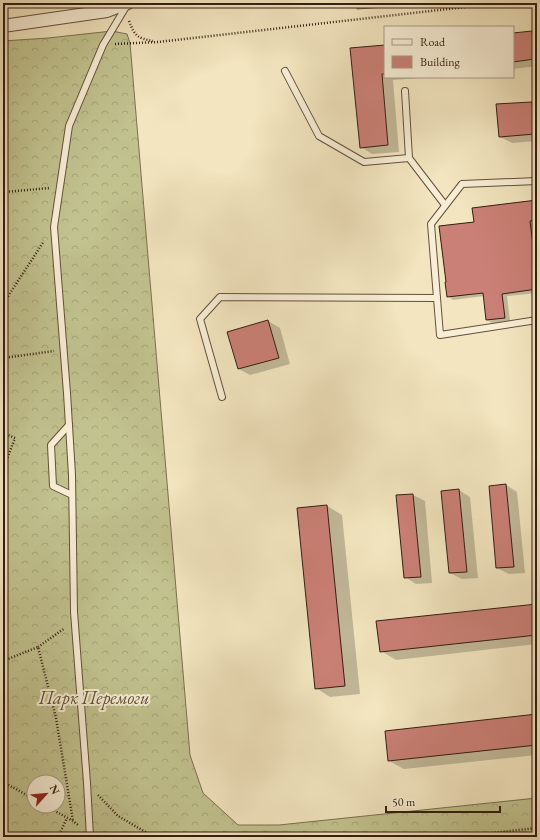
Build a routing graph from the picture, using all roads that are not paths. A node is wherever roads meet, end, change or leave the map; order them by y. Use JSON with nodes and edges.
{"nodes":[{"id":1,"x":128,"y":3,"type":"edge"},
{"id":2,"x":3,"y":26,"type":"edge"},
{"id":3,"x":285,"y":71,"type":"dead end"},
{"id":4,"x":405,"y":91,"type":"dead end"},
{"id":5,"x":409,"y":158,"type":"junction"},
{"id":6,"x":537,"y":181,"type":"edge"},
{"id":7,"x":445,"y":205,"type":"junction"},
{"id":8,"x":437,"y":298,"type":"junction"},
{"id":9,"x":537,"y":320,"type":"edge"},
{"id":10,"x":222,"y":397,"type":"dead end"},
{"id":11,"x":69,"y":425,"type":"junction"},
{"id":12,"x":72,"y":495,"type":"junction"},
{"id":13,"x":90,"y":836,"type":"edge"}],
"edges":[{"from":1,"to":2,"type":"street"},
{"from":1,"to":11,"type":"lane"},
{"from":3,"to":5,"type":"lane"},
{"from":4,"to":5,"type":"lane"},
{"from":5,"to":7,"type":"lane"},
{"from":6,"to":7,"type":"lane"},
{"from":7,"to":8,"type":"lane"},
{"from":8,"to":9,"type":"lane"},
{"from":8,"to":10,"type":"lane"},
{"from":11,"to":12,"type":"lane"},
{"from":11,"to":12,"type":"lane"},
{"from":12,"to":13,"type":"lane"}]}
